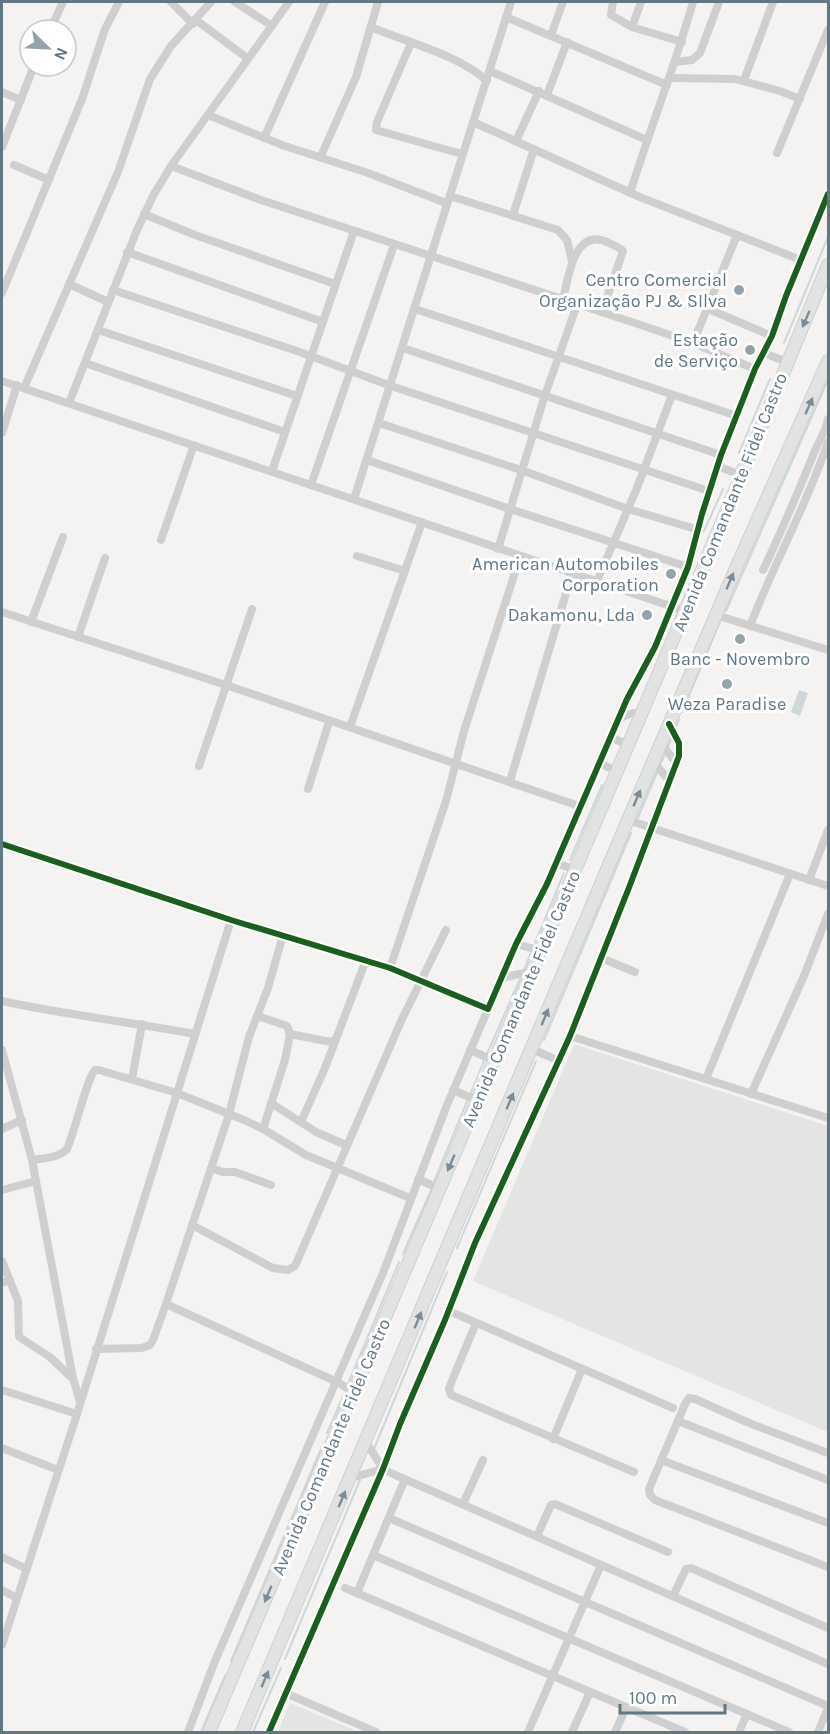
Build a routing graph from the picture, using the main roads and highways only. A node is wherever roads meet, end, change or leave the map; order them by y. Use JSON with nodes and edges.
{"nodes":[{"id":1,"x":828,"y":265,"type":"edge"},
{"id":2,"x":828,"y":361,"type":"edge"},
{"id":3,"x":209,"y":1732,"type":"edge"},
{"id":4,"x":242,"y":1732,"type":"edge"}],
"edges":[{"from":1,"to":3,"type":"highway","name":"Avenida Comandante Fidel Castro","one_way":true},
{"from":4,"to":2,"type":"highway","name":"Avenida Comandante Fidel Castro","one_way":true}]}
